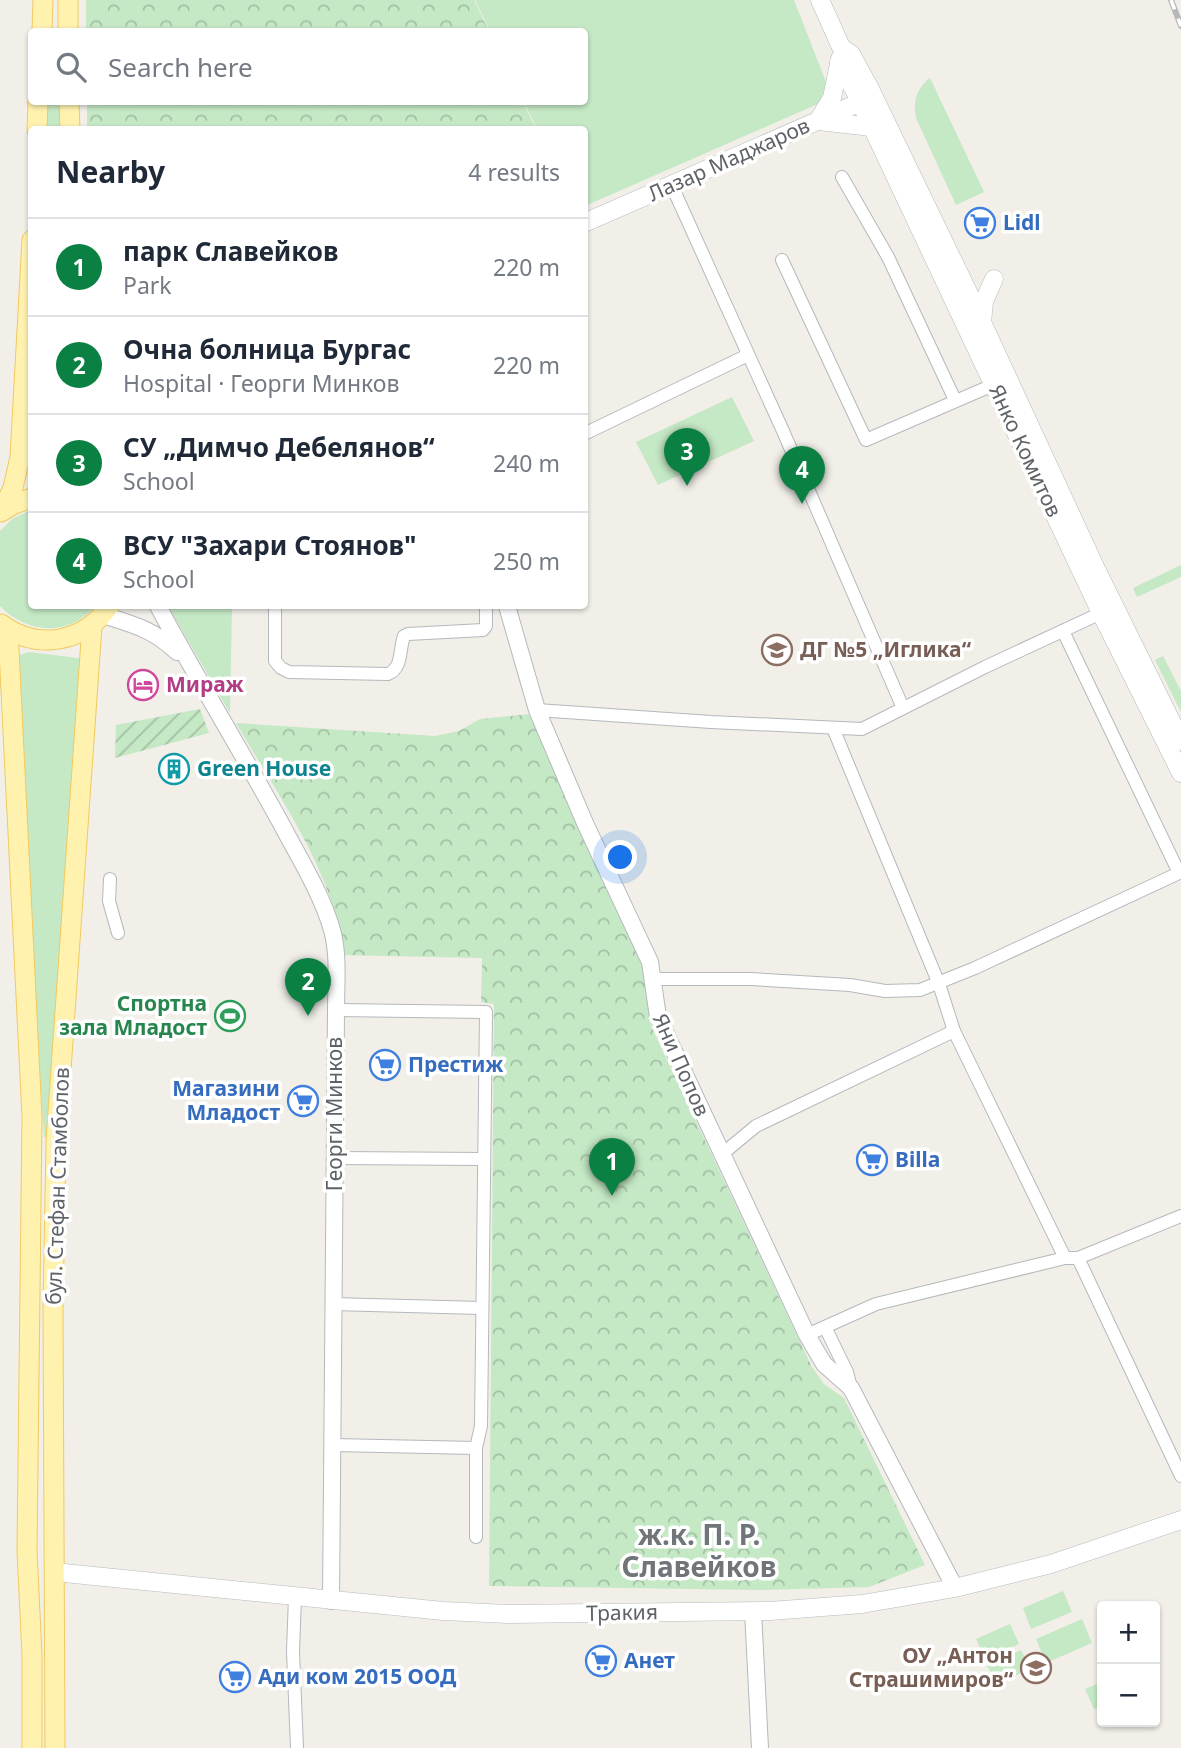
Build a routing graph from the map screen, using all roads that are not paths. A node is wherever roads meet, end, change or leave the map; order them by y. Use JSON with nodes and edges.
{"nodes":[{"id":1,"x":43,"y":0,"type":"edge"},
{"id":2,"x":68,"y":0,"type":"edge"},
{"id":3,"x":820,"y":0,"type":"edge"},
{"id":4,"x":42,"y":28,"type":"edge"},
{"id":5,"x":68,"y":28,"type":"edge"},
{"id":6,"x":840,"y":55,"type":"junction"},
{"id":7,"x":867,"y":99,"type":"junction"},
{"id":8,"x":38,"y":105,"type":"edge"},
{"id":9,"x":69,"y":105,"type":"edge"},
{"id":10,"x":818,"y":121,"type":"junction"},
{"id":11,"x":37,"y":126,"type":"edge"},
{"id":12,"x":70,"y":126,"type":"edge"},
{"id":13,"x":872,"y":127,"type":"junction"},
{"id":14,"x":842,"y":177,"type":"dead end"},
{"id":15,"x":671,"y":184,"type":"junction"},
{"id":16,"x":588,"y":221,"type":"edge"},
{"id":17,"x":782,"y":260,"type":"dead end"},
{"id":18,"x":994,"y":279,"type":"dead end"},
{"id":19,"x":961,"y":295,"type":"junction"},
{"id":20,"x":28,"y":312,"type":"edge"},
{"id":21,"x":982,"y":323,"type":"junction"},
{"id":22,"x":748,"y":355,"type":"junction"},
{"id":23,"x":993,"y":385,"type":"junction"},
{"id":24,"x":955,"y":400,"type":"junction"},
{"id":25,"x":588,"y":432,"type":"edge"},
{"id":26,"x":28,"y":499,"type":"edge"},
{"id":27,"x":1,"y":512,"type":"edge"},
{"id":28,"x":160,"y":609,"type":"edge"},
{"id":29,"x":275,"y":609,"type":"edge"},
{"id":30,"x":486,"y":609,"type":"edge"},
{"id":31,"x":508,"y":609,"type":"edge"},
{"id":32,"x":1101,"y":613,"type":"junction"},
{"id":33,"x":101,"y":615,"type":"edge"},
{"id":34,"x":2,"y":625,"type":"edge"},
{"id":35,"x":1063,"y":631,"type":"junction"},
{"id":36,"x":189,"y":664,"type":"junction"},
{"id":37,"x":903,"y":708,"type":"junction"},
{"id":38,"x":537,"y":710,"type":"junction"},
{"id":39,"x":833,"y":728,"type":"junction"},
{"id":40,"x":1181,"y":741,"type":"edge"},
{"id":41,"x":1181,"y":773,"type":"edge"},
{"id":42,"x":110,"y":879,"type":"dead end"},
{"id":43,"x":117,"y":933,"type":"dead end"},
{"id":44,"x":654,"y":979,"type":"junction"},
{"id":45,"x":939,"y":984,"type":"junction"},
{"id":46,"x":336,"y":1010,"type":"junction"},
{"id":47,"x":954,"y":1031,"type":"junction"},
{"id":48,"x":722,"y":1155,"type":"junction"},
{"id":49,"x":335,"y":1158,"type":"junction"},
{"id":50,"x":483,"y":1159,"type":"junction"},
{"id":51,"x":1181,"y":1216,"type":"edge"},
{"id":52,"x":1072,"y":1258,"type":"junction"},
{"id":53,"x":333,"y":1304,"type":"junction"},
{"id":54,"x":481,"y":1308,"type":"junction"},
{"id":55,"x":825,"y":1326,"type":"junction"},
{"id":56,"x":807,"y":1335,"type":"junction"},
{"id":57,"x":851,"y":1388,"type":"junction"},
{"id":58,"x":30,"y":1420,"type":"junction"},
{"id":59,"x":334,"y":1445,"type":"junction"},
{"id":60,"x":476,"y":1448,"type":"junction"},
{"id":61,"x":1181,"y":1476,"type":"edge"},
{"id":62,"x":1181,"y":1520,"type":"edge"},
{"id":63,"x":475,"y":1537,"type":"dead end"},
{"id":64,"x":54,"y":1572,"type":"junction"},
{"id":65,"x":955,"y":1588,"type":"junction"},
{"id":66,"x":295,"y":1597,"type":"junction"},
{"id":67,"x":331,"y":1601,"type":"junction"},
{"id":68,"x":753,"y":1611,"type":"junction"},
{"id":69,"x":32,"y":1748,"type":"edge"},
{"id":70,"x":55,"y":1748,"type":"edge"},
{"id":71,"x":297,"y":1748,"type":"edge"},
{"id":72,"x":760,"y":1748,"type":"edge"}],
"edges":[{"from":1,"to":4,"type":"main road"},
{"from":2,"to":5,"type":"main road"},
{"from":3,"to":6,"type":"main road"},
{"from":6,"to":7,"type":"main road"},
{"from":6,"to":10,"type":"main road"},
{"from":7,"to":10,"type":"main road","name":"Лазар Маджаров"},
{"from":7,"to":13,"type":"main road","name":"Янко Комитов"},
{"from":7,"to":19,"type":"main road","name":"Янко Комитов"},
{"from":8,"to":11,"type":"main road"},
{"from":9,"to":12,"type":"main road"},
{"from":10,"to":13,"type":"main road"},
{"from":10,"to":15,"type":"main road","name":"Лазар Маджаров"},
{"from":13,"to":19,"type":"main road","name":"Янко Комитов"},
{"from":14,"to":24,"type":"street"},
{"from":15,"to":16,"type":"main road","name":"Лазар Маджаров"},
{"from":15,"to":22,"type":"street"},
{"from":17,"to":24,"type":"street"},
{"from":18,"to":21,"type":"main road"},
{"from":19,"to":21,"type":"main road","name":"Янко Комитов"},
{"from":19,"to":23,"type":"main road","name":"Янко Комитов"},
{"from":20,"to":27,"type":"main road"},
{"from":21,"to":40,"type":"main road","name":"Янко Комитов"},
{"from":22,"to":25,"type":"street"},
{"from":22,"to":37,"type":"street"},
{"from":23,"to":24,"type":"street"},
{"from":23,"to":32,"type":"main road","name":"Янко Комитов"},
{"from":26,"to":27,"type":"main road"},
{"from":28,"to":36,"type":"street","name":"Георги Минков"},
{"from":29,"to":30,"type":"street"},
{"from":31,"to":38,"type":"street","name":"Яни Попов"},
{"from":32,"to":35,"type":"street"},
{"from":32,"to":41,"type":"main road","name":"Янко Комитов"},
{"from":33,"to":34,"type":"main road"},
{"from":33,"to":36,"type":"street","name":"Георги Минков"},
{"from":33,"to":64,"type":"main road","name":"бул. Стефан Стамболов"},
{"from":34,"to":58,"type":"main road","name":"бул. Стефан Стамболов"},
{"from":35,"to":37,"type":"street"},
{"from":35,"to":45,"type":"street"},
{"from":36,"to":46,"type":"street","name":"Георги Минков"},
{"from":37,"to":39,"type":"street"},
{"from":38,"to":39,"type":"street"},
{"from":38,"to":44,"type":"street","name":"Яни Попов"},
{"from":39,"to":45,"type":"street"},
{"from":42,"to":43,"type":"street"},
{"from":44,"to":45,"type":"street"},
{"from":44,"to":48,"type":"street","name":"Яни Попов"},
{"from":45,"to":47,"type":"street"},
{"from":46,"to":49,"type":"street","name":"Георги Минков"},
{"from":46,"to":50,"type":"street"},
{"from":47,"to":48,"type":"street"},
{"from":47,"to":52,"type":"street"},
{"from":48,"to":56,"type":"street","name":"Яни Попов"},
{"from":49,"to":50,"type":"street"},
{"from":49,"to":53,"type":"street","name":"Георги Минков"},
{"from":50,"to":54,"type":"street"},
{"from":51,"to":52,"type":"street"},
{"from":52,"to":55,"type":"street"},
{"from":52,"to":61,"type":"street"},
{"from":53,"to":54,"type":"street"},
{"from":53,"to":59,"type":"street","name":"Георги Минков"},
{"from":54,"to":60,"type":"street"},
{"from":55,"to":56,"type":"street"},
{"from":55,"to":57,"type":"street","name":"Яни Попов"},
{"from":56,"to":57,"type":"street","name":"Яни Попов"},
{"from":57,"to":65,"type":"street","name":"Яни Попов"},
{"from":58,"to":64,"type":"main road"},
{"from":58,"to":69,"type":"main road","name":"бул. Стефан Стамболов"},
{"from":59,"to":60,"type":"street"},
{"from":59,"to":67,"type":"street","name":"Георги Минков"},
{"from":60,"to":63,"type":"street"},
{"from":62,"to":65,"type":"main road","name":"Тракия"},
{"from":64,"to":66,"type":"main road","name":"Тракия"},
{"from":64,"to":70,"type":"main road","name":"бул. Стефан Стамболов"},
{"from":65,"to":68,"type":"main road","name":"Тракия"},
{"from":66,"to":67,"type":"main road","name":"Тракия"},
{"from":66,"to":71,"type":"street"},
{"from":67,"to":68,"type":"main road","name":"Тракия"},
{"from":68,"to":72,"type":"street"}]}
